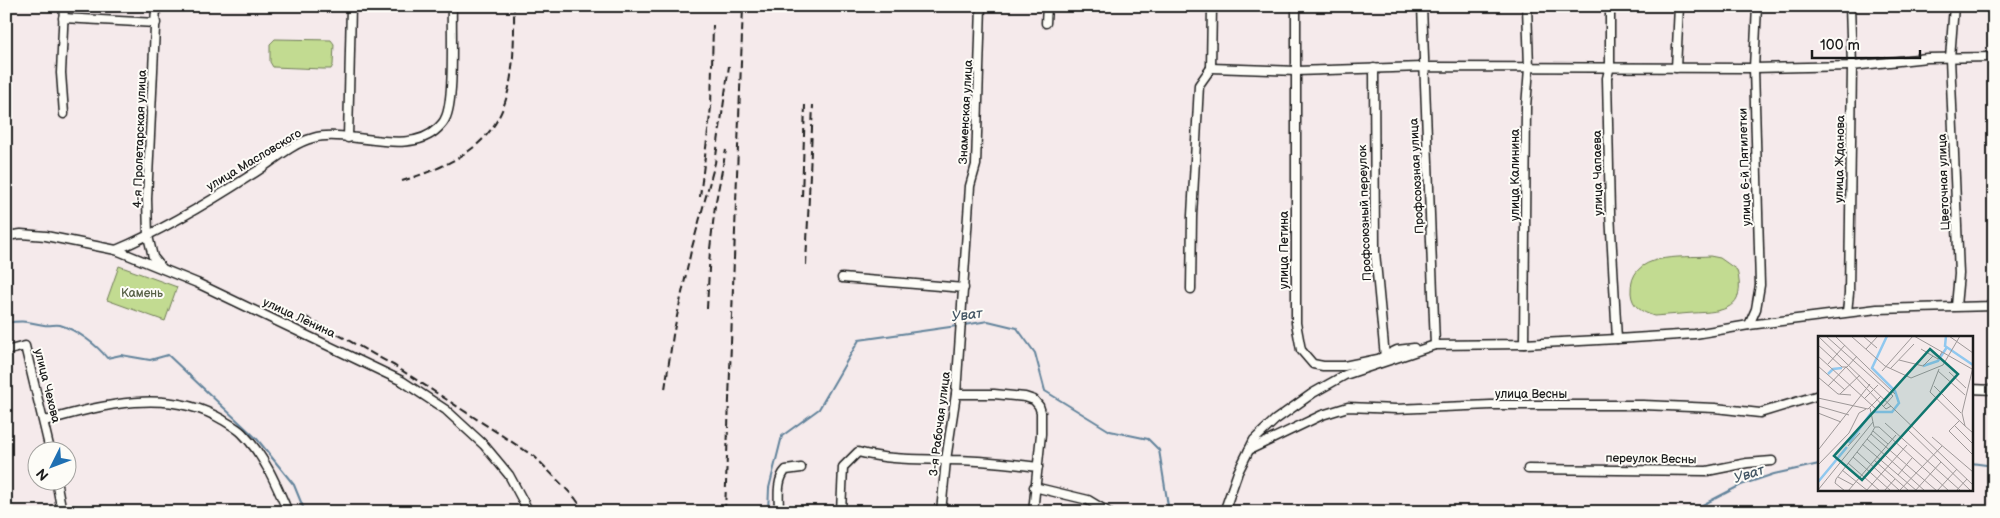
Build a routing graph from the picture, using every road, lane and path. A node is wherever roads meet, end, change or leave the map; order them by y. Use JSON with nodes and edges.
{"nodes":[{"id":1,"x":64,"y":6,"type":"edge"},
{"id":2,"x":156,"y":6,"type":"edge"},
{"id":3,"x":351,"y":6,"type":"edge"},
{"id":4,"x":452,"y":6,"type":"edge"},
{"id":5,"x":981,"y":6,"type":"edge"},
{"id":6,"x":1047,"y":6,"type":"edge"},
{"id":7,"x":1212,"y":6,"type":"edge"},
{"id":8,"x":1296,"y":6,"type":"edge"},
{"id":9,"x":1422,"y":6,"type":"edge"},
{"id":10,"x":1527,"y":6,"type":"edge"},
{"id":11,"x":1610,"y":6,"type":"edge"},
{"id":12,"x":1678,"y":6,"type":"edge"},
{"id":13,"x":1757,"y":6,"type":"edge"},
{"id":14,"x":1850,"y":6,"type":"edge"},
{"id":15,"x":1954,"y":6,"type":"edge"},
{"id":16,"x":63,"y":18,"type":"junction"},
{"id":17,"x":156,"y":23,"type":"junction"},
{"id":18,"x":1046,"y":23,"type":"dead end"},
{"id":19,"x":1994,"y":57,"type":"edge"},
{"id":20,"x":1950,"y":58,"type":"junction"},
{"id":21,"x":1610,"y":66,"type":"junction"},
{"id":22,"x":1852,"y":66,"type":"junction"},
{"id":23,"x":1423,"y":67,"type":"junction"},
{"id":24,"x":1211,"y":68,"type":"junction"},
{"id":25,"x":1374,"y":68,"type":"junction"},
{"id":26,"x":1529,"y":68,"type":"junction"},
{"id":27,"x":1676,"y":68,"type":"junction"},
{"id":28,"x":1754,"y":68,"type":"junction"},
{"id":29,"x":1296,"y":71,"type":"junction"},
{"id":30,"x":64,"y":114,"type":"dead end"},
{"id":31,"x":348,"y":138,"type":"junction"},
{"id":32,"x":6,"y":236,"type":"edge"},
{"id":33,"x":148,"y":236,"type":"junction"},
{"id":34,"x":116,"y":250,"type":"junction"},
{"id":35,"x":163,"y":270,"type":"junction"},
{"id":36,"x":842,"y":278,"type":"dead end"},
{"id":37,"x":964,"y":288,"type":"junction"},
{"id":38,"x":1191,"y":289,"type":"dead end"},
{"id":39,"x":1956,"y":306,"type":"junction"},
{"id":40,"x":1994,"y":306,"type":"edge"},
{"id":41,"x":1847,"y":312,"type":"junction"},
{"id":42,"x":1749,"y":325,"type":"junction"},
{"id":43,"x":960,"y":338,"type":"joint"},
{"id":44,"x":1617,"y":339,"type":"junction"},
{"id":45,"x":1524,"y":344,"type":"junction"},
{"id":46,"x":1435,"y":345,"type":"junction"},
{"id":47,"x":6,"y":351,"type":"edge"},
{"id":48,"x":1385,"y":357,"type":"junction"},
{"id":49,"x":1972,"y":389,"type":"edge"},
{"id":50,"x":1994,"y":390,"type":"edge"},
{"id":51,"x":956,"y":394,"type":"junction"},
{"id":52,"x":1818,"y":395,"type":"edge"},
{"id":53,"x":45,"y":421,"type":"junction"},
{"id":54,"x":48,"y":440,"type":"edge"},
{"id":55,"x":1249,"y":450,"type":"junction"},
{"id":56,"x":946,"y":460,"type":"junction"},
{"id":57,"x":1772,"y":461,"type":"dead end"},
{"id":58,"x":1038,"y":467,"type":"junction"},
{"id":59,"x":801,"y":468,"type":"dead end"},
{"id":60,"x":1528,"y":469,"type":"dead end"},
{"id":61,"x":1034,"y":487,"type":"junction"},
{"id":62,"x":58,"y":490,"type":"edge"},
{"id":63,"x":62,"y":512,"type":"edge"},
{"id":64,"x":288,"y":512,"type":"edge"},
{"id":65,"x":529,"y":512,"type":"edge"},
{"id":66,"x":779,"y":512,"type":"edge"},
{"id":67,"x":841,"y":512,"type":"edge"},
{"id":68,"x":941,"y":512,"type":"edge"},
{"id":69,"x":1033,"y":512,"type":"edge"},
{"id":70,"x":1108,"y":512,"type":"edge"},
{"id":71,"x":1224,"y":512,"type":"edge"}],
"edges":[{"from":1,"to":16,"type":"street"},
{"from":2,"to":17,"type":"street","name":"4-я Пролетарская улица"},
{"from":3,"to":31,"type":"street"},
{"from":4,"to":31,"type":"street","name":"улица Масловского"},
{"from":5,"to":37,"type":"street","name":"Знаменская улица"},
{"from":6,"to":18,"type":"street"},
{"from":7,"to":24,"type":"street"},
{"from":8,"to":29,"type":"street","name":"улица Петина"},
{"from":9,"to":23,"type":"street","name":"Профсоюзная улица"},
{"from":10,"to":26,"type":"street","name":"улица Калинина"},
{"from":11,"to":21,"type":"street","name":"улица Чапаева"},
{"from":12,"to":27,"type":"street"},
{"from":13,"to":28,"type":"street","name":"улица 6-й Пятилетки"},
{"from":14,"to":22,"type":"street","name":"улица Жданова"},
{"from":15,"to":20,"type":"street","name":"Цветочная улица"},
{"from":16,"to":17,"type":"street"},
{"from":16,"to":30,"type":"street"},
{"from":17,"to":33,"type":"street","name":"4-я Пролетарская улица"},
{"from":19,"to":20,"type":"street"},
{"from":20,"to":22,"type":"street"},
{"from":20,"to":39,"type":"street","name":"Цветочная улица"},
{"from":21,"to":26,"type":"street"},
{"from":21,"to":27,"type":"street"},
{"from":21,"to":44,"type":"street","name":"улица Чапаева"},
{"from":22,"to":28,"type":"street"},
{"from":22,"to":41,"type":"street","name":"улица Жданова"},
{"from":23,"to":25,"type":"street"},
{"from":23,"to":26,"type":"street"},
{"from":23,"to":46,"type":"street","name":"Профсоюзная улица"},
{"from":24,"to":29,"type":"street"},
{"from":24,"to":38,"type":"street"},
{"from":25,"to":29,"type":"street"},
{"from":25,"to":48,"type":"street","name":"Профсоюзный переулок"},
{"from":26,"to":45,"type":"street","name":"улица Калинина"},
{"from":27,"to":28,"type":"street"},
{"from":28,"to":42,"type":"street","name":"улица 6-й Пятилетки"},
{"from":29,"to":48,"type":"street","name":"улица Петина"},
{"from":31,"to":33,"type":"street","name":"улица Масловского"},
{"from":32,"to":34,"type":"street","name":"улица Ленина"},
{"from":33,"to":34,"type":"street","name":"улица Масловского"},
{"from":33,"to":35,"type":"street","name":"4-я Пролетарская улица"},
{"from":34,"to":35,"type":"street","name":"улица Ленина"},
{"from":35,"to":65,"type":"street","name":"улица Ленина"},
{"from":36,"to":37,"type":"street"},
{"from":37,"to":43,"type":"street","name":"Знаменская улица"},
{"from":39,"to":40,"type":"street"},
{"from":39,"to":41,"type":"street"},
{"from":41,"to":42,"type":"street"},
{"from":42,"to":44,"type":"street"},
{"from":43,"to":51,"type":"street","name":"3-я Рабочая улица"},
{"from":44,"to":45,"type":"street"},
{"from":45,"to":46,"type":"street"},
{"from":46,"to":48,"type":"street","name":"улица Петина"},
{"from":46,"to":55,"type":"street"},
{"from":47,"to":53,"type":"street","name":"улица Чехова"},
{"from":49,"to":50,"type":"street"},
{"from":51,"to":56,"type":"street","name":"3-я Рабочая улица"},
{"from":51,"to":58,"type":"street"},
{"from":52,"to":55,"type":"street","name":"улица Весны"},
{"from":53,"to":54,"type":"street","name":"улица Чехова"},
{"from":53,"to":64,"type":"street"},
{"from":55,"to":71,"type":"street"},
{"from":56,"to":58,"type":"street"},
{"from":56,"to":67,"type":"street"},
{"from":56,"to":68,"type":"street","name":"3-я Рабочая улица"},
{"from":57,"to":60,"type":"street","name":"переулок Весны"},
{"from":58,"to":61,"type":"street"},
{"from":59,"to":66,"type":"street"},
{"from":61,"to":69,"type":"street"},
{"from":61,"to":70,"type":"street"},
{"from":62,"to":63,"type":"street"}]}
